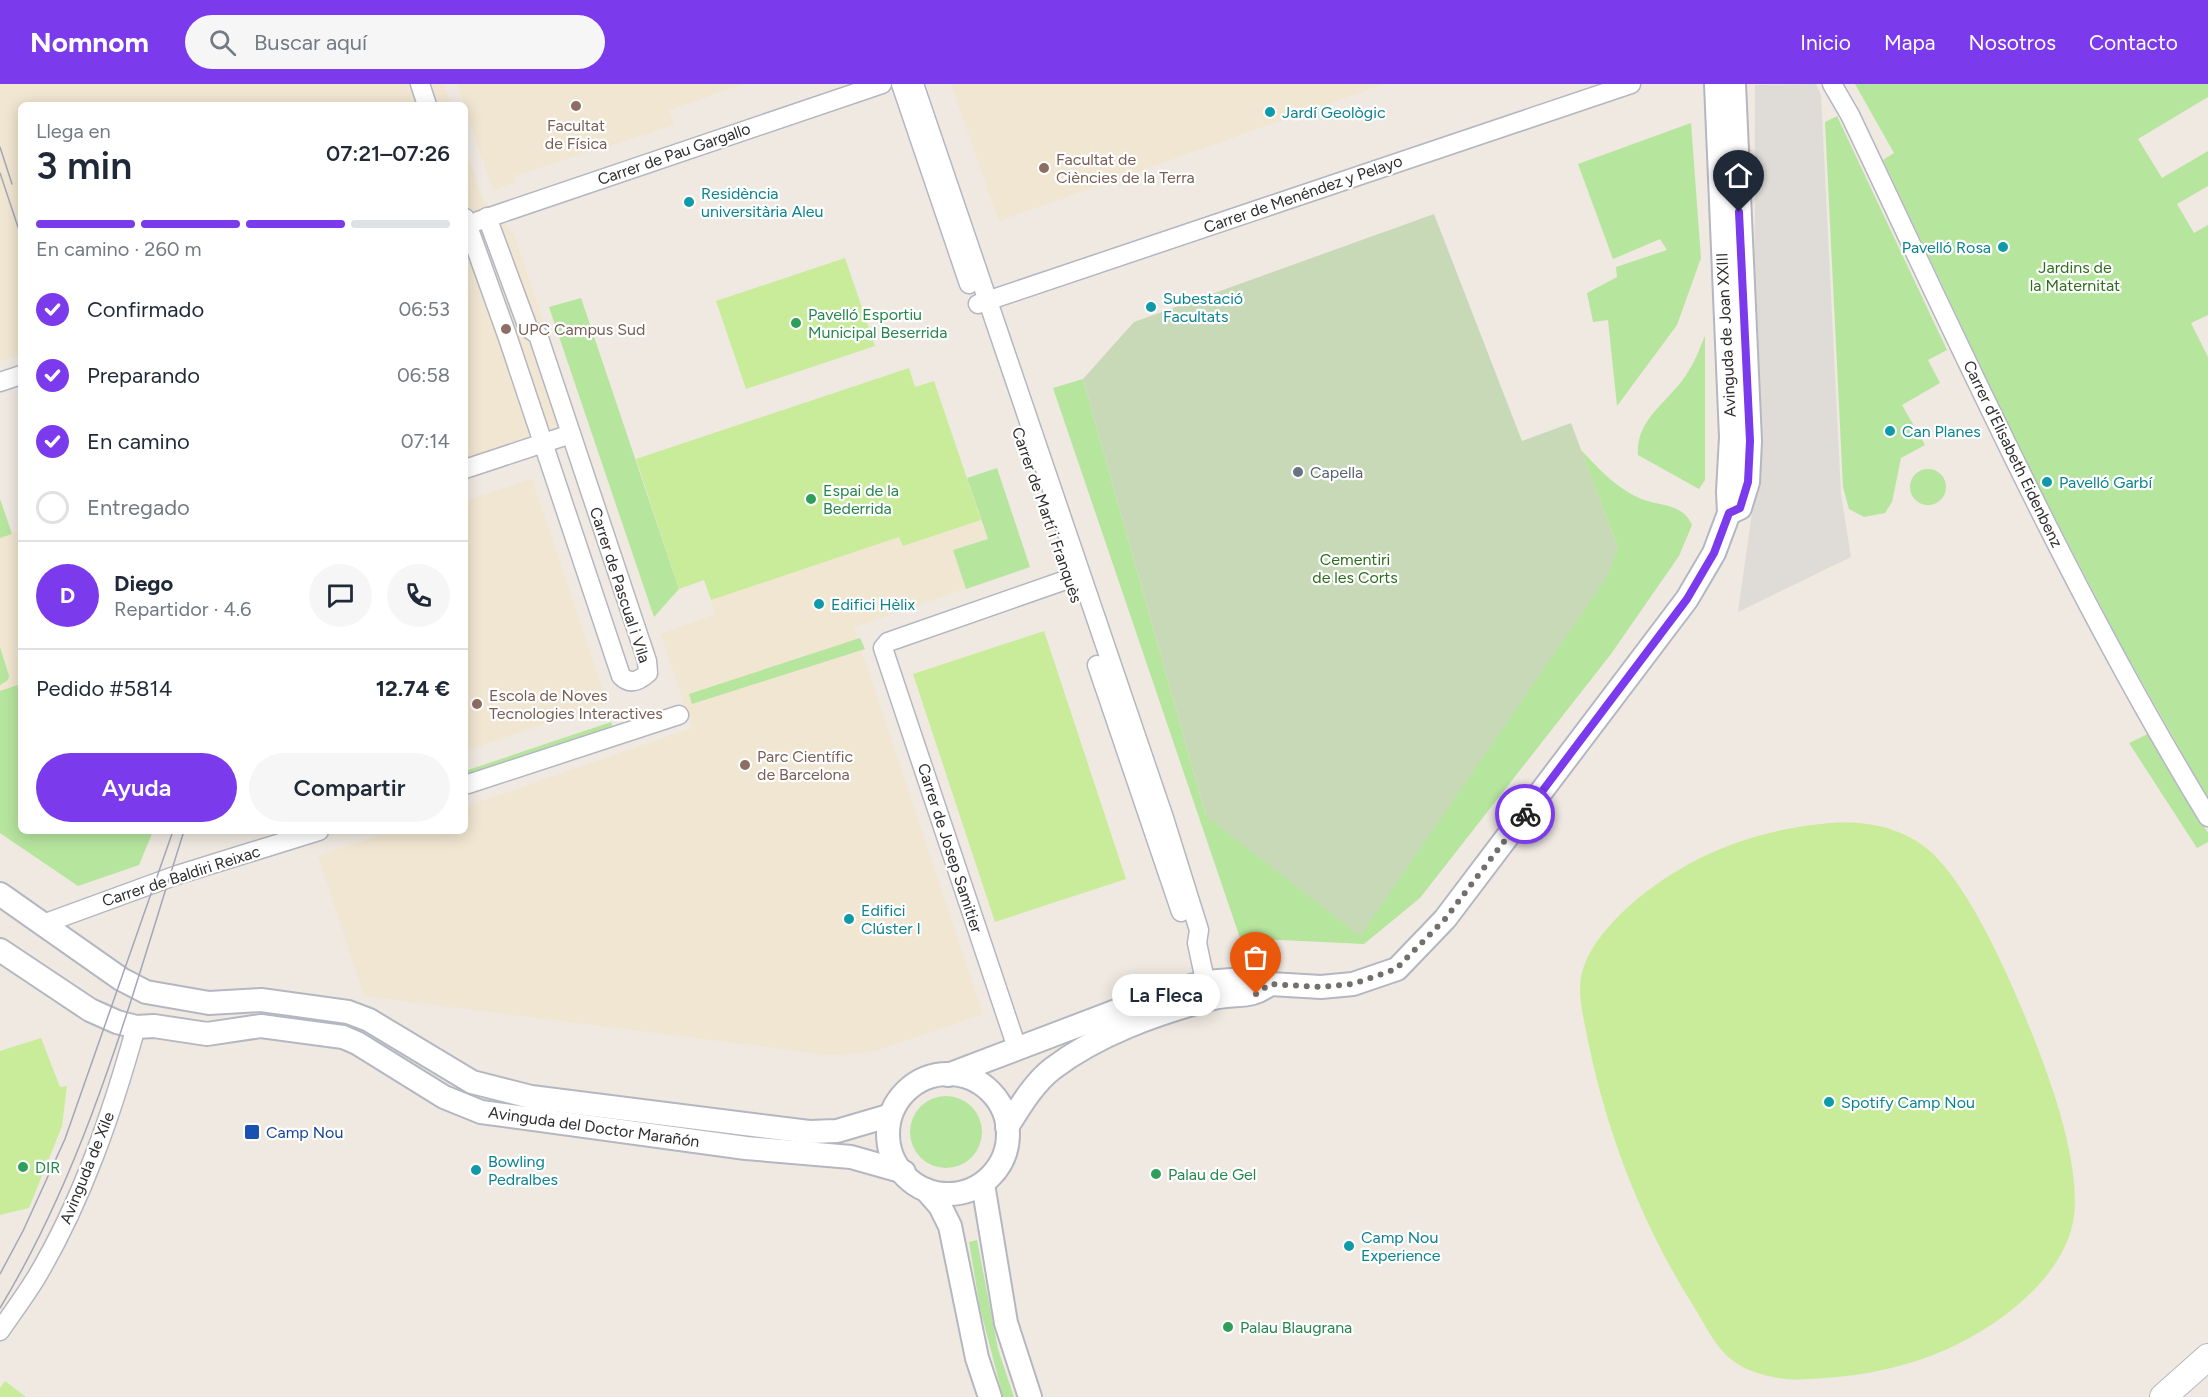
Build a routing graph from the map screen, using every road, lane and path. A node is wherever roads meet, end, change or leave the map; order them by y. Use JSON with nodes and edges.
{"nodes":[{"id":1,"x":420,"y":84,"type":"edge"},
{"id":2,"x":882,"y":84,"type":"edge"},
{"id":3,"x":901,"y":84,"type":"edge"},
{"id":4,"x":914,"y":84,"type":"edge"},
{"id":5,"x":1631,"y":84,"type":"edge"},
{"id":6,"x":1716,"y":84,"type":"edge"},
{"id":7,"x":1734,"y":84,"type":"edge"},
{"id":8,"x":1832,"y":84,"type":"edge"},
{"id":9,"x":426,"y":102,"type":"edge"},
{"id":10,"x":487,"y":217,"type":"junction"},
{"id":11,"x":468,"y":222,"type":"edge"},
{"id":12,"x":468,"y":228,"type":"edge"},
{"id":13,"x":982,"y":303,"type":"junction"},
{"id":14,"x":528,"y":328,"type":"junction"},
{"id":15,"x":508,"y":338,"type":"junction"},
{"id":16,"x":18,"y":376,"type":"edge"},
{"id":17,"x":0,"y":382,"type":"edge"},
{"id":18,"x":571,"y":434,"type":"junction"},
{"id":19,"x":542,"y":444,"type":"junction"},
{"id":20,"x":468,"y":469,"type":"edge"},
{"id":21,"x":1729,"y":513,"type":"junction"},
{"id":22,"x":1074,"y":577,"type":"junction"},
{"id":23,"x":679,"y":716,"type":"dead end"},
{"id":24,"x":468,"y":783,"type":"edge"},
{"id":25,"x":2208,"y":817,"type":"edge"},
{"id":26,"x":309,"y":834,"type":"edge"},
{"id":27,"x":0,"y":894,"type":"edge"},
{"id":28,"x":44,"y":924,"type":"junction"},
{"id":29,"x":0,"y":950,"type":"edge"},
{"id":30,"x":1207,"y":991,"type":"junction"},
{"id":31,"x":146,"y":992,"type":"junction"},
{"id":32,"x":136,"y":1027,"type":"junction"},
{"id":33,"x":1017,"y":1048,"type":"junction"},
{"id":34,"x":948,"y":1075,"type":"junction"},
{"id":35,"x":888,"y":1116,"type":"junction"},
{"id":36,"x":1007,"y":1127,"type":"junction"},
{"id":37,"x":904,"y":1172,"type":"junction"},
{"id":38,"x":983,"y":1184,"type":"junction"},
{"id":39,"x":926,"y":1190,"type":"junction"},
{"id":40,"x":0,"y":1331,"type":"edge"},
{"id":41,"x":2208,"y":1357,"type":"edge"},
{"id":42,"x":990,"y":1397,"type":"edge"},
{"id":43,"x":1030,"y":1397,"type":"edge"},
{"id":44,"x":2163,"y":1397,"type":"edge"}],
"edges":[{"from":1,"to":9,"type":"street"},
{"from":2,"to":10,"type":"street","name":"Carrer de Pau Gargallo"},
{"from":3,"to":13,"type":"street","name":"Carrer de Martí i Franquès"},
{"from":4,"to":13,"type":"street","name":"Carrer de Martí i Franquès"},
{"from":5,"to":13,"type":"street","name":"Carrer de Menéndez y Pelayo"},
{"from":6,"to":21,"type":"street","name":"Avinguda de Joan XXIII"},
{"from":7,"to":21,"type":"street","name":"Avinguda de Joan XXIII"},
{"from":8,"to":25,"type":"street","name":"Carrer d'Elisabeth Eidenbenz"},
{"from":10,"to":11,"type":"street","name":"Carrer de Pau Gargallo"},
{"from":10,"to":14,"type":"street","name":"Carrer de Pascual i Vila"},
{"from":12,"to":15,"type":"street","name":"Carrer de Pascual i Vila"},
{"from":13,"to":22,"type":"street","name":"Carrer de Martí i Franquès"},
{"from":14,"to":15,"type":"street"},
{"from":14,"to":18,"type":"street","name":"Carrer de Pascual i Vila"},
{"from":15,"to":19,"type":"street","name":"Carrer de Pascual i Vila"},
{"from":16,"to":17,"type":"street"},
{"from":18,"to":19,"type":"street"},
{"from":18,"to":19,"type":"street","name":"Carrer de Pascual i Vila"},
{"from":19,"to":20,"type":"street"},
{"from":21,"to":30,"type":"street","name":"Avinguda de Joan XXIII"},
{"from":22,"to":30,"type":"street","name":"Carrer de Martí i Franquès"},
{"from":22,"to":33,"type":"street","name":"Carrer de Josep Samitier"},
{"from":23,"to":24,"type":"street"},
{"from":26,"to":28,"type":"street","name":"Carrer de Baldiri Reixac"},
{"from":27,"to":28,"type":"street","name":"Avinguda del Doctor Marañón"},
{"from":28,"to":31,"type":"street","name":"Avinguda del Doctor Marañón"},
{"from":29,"to":32,"type":"street","name":"Avinguda del Doctor Marañón"},
{"from":30,"to":33,"type":"street","name":"Avinguda de Joan XXIII"},
{"from":30,"to":36,"type":"street","name":"Avinguda de Joan XXIII"},
{"from":31,"to":32,"type":"street","name":"Avinguda de Xile"},
{"from":31,"to":35,"type":"street","name":"Avinguda del Doctor Marañón"},
{"from":32,"to":37,"type":"street","name":"Avinguda del Doctor Marañón"},
{"from":32,"to":40,"type":"street","name":"Avinguda de Xile"},
{"from":33,"to":34,"type":"street","name":"Avinguda de Joan XXIII"},
{"from":34,"to":35,"type":"street"},
{"from":34,"to":36,"type":"street"},
{"from":35,"to":37,"type":"street"},
{"from":36,"to":38,"type":"street"},
{"from":37,"to":39,"type":"street"},
{"from":38,"to":39,"type":"street"},
{"from":38,"to":43,"type":"street"},
{"from":39,"to":42,"type":"street"},
{"from":41,"to":44,"type":"main road"}]}
